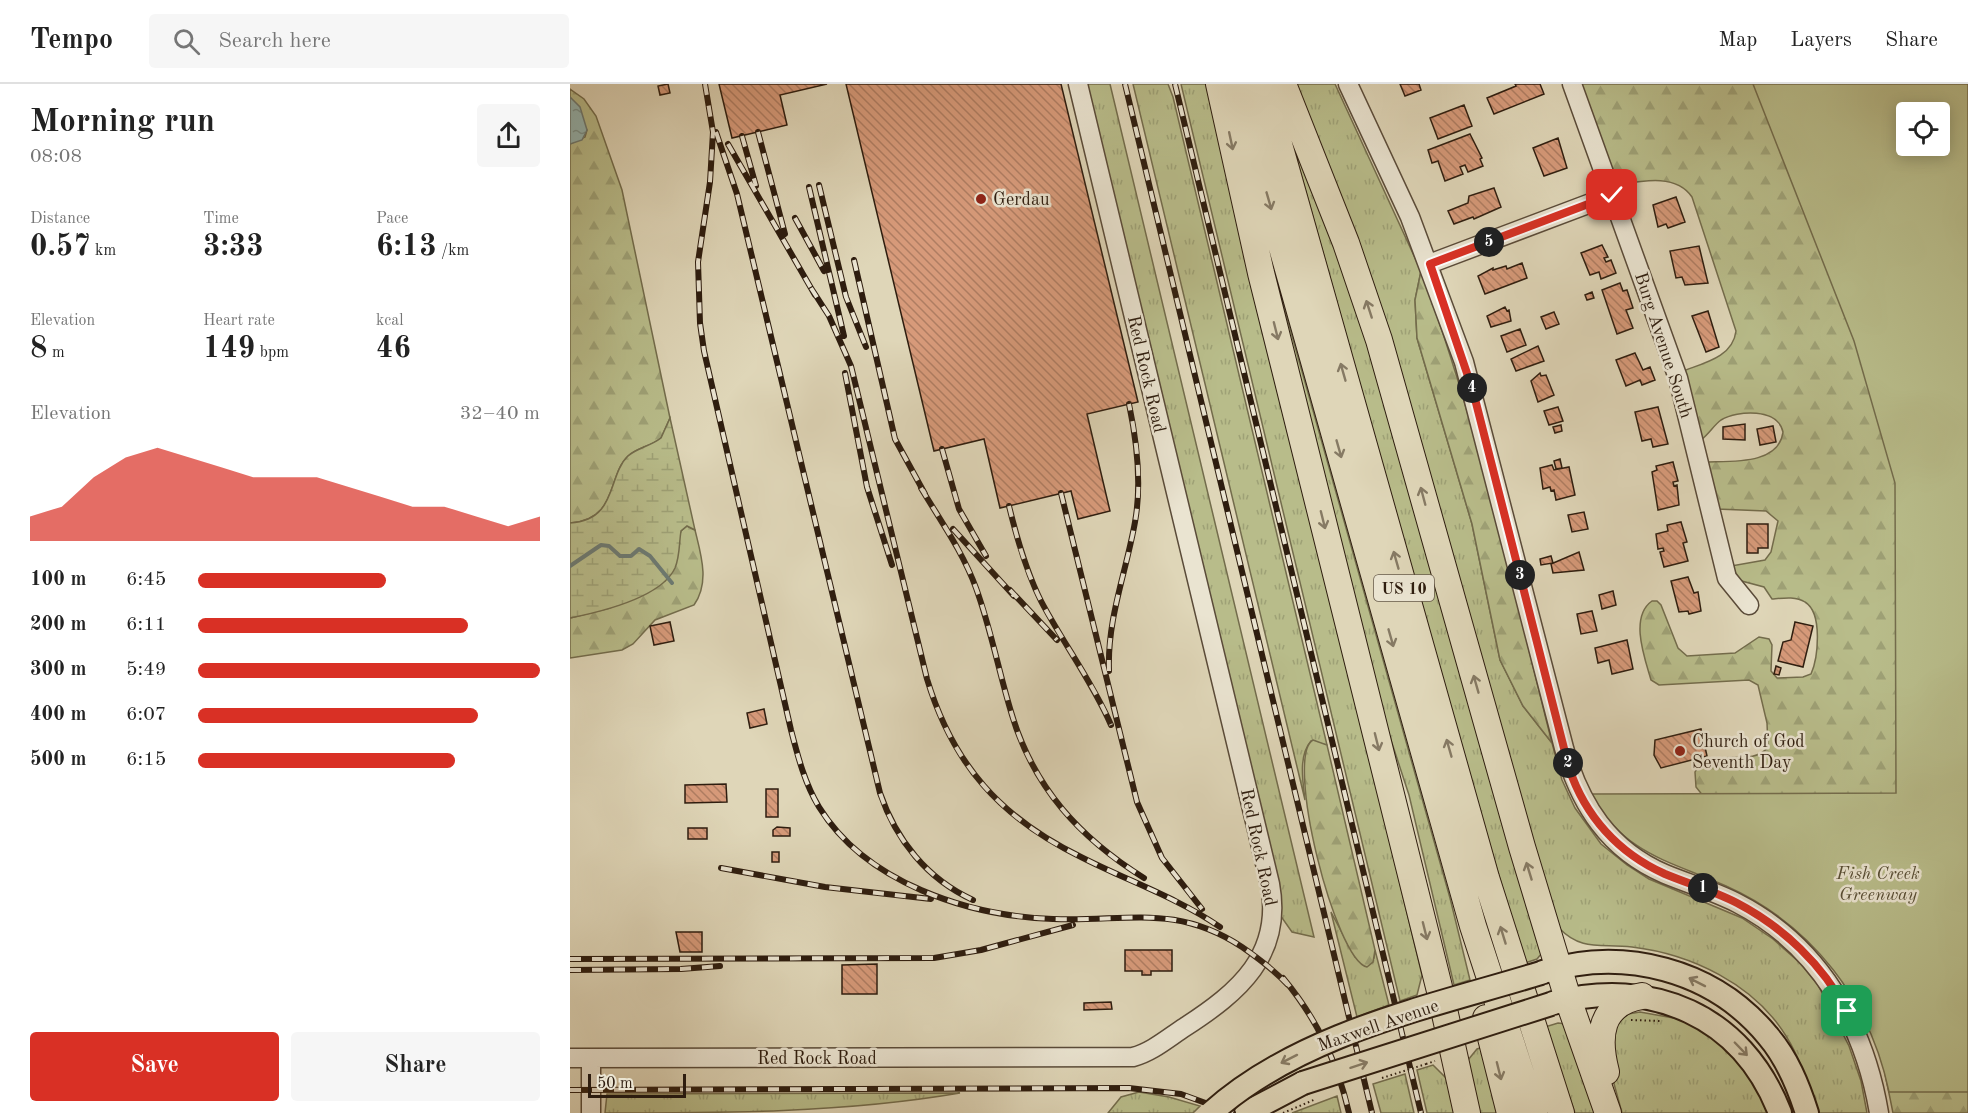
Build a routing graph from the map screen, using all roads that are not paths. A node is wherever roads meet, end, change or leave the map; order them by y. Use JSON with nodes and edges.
{"nodes":[{"id":1,"x":1078,"y":84,"type":"edge"},
{"id":2,"x":1219,"y":84,"type":"edge"},
{"id":3,"x":1236,"y":84,"type":"edge"},
{"id":4,"x":1262,"y":84,"type":"edge"},
{"id":5,"x":1282,"y":84,"type":"edge"},
{"id":6,"x":1348,"y":84,"type":"edge"},
{"id":7,"x":1572,"y":84,"type":"edge"},
{"id":8,"x":1612,"y":195,"type":"junction"},
{"id":9,"x":1430,"y":264,"type":"junction"},
{"id":10,"x":1749,"y":605,"type":"dead end"},
{"id":11,"x":1440,"y":810,"type":"junction"},
{"id":12,"x":1550,"y":970,"type":"junction"},
{"id":13,"x":1642,"y":996,"type":"junction"},
{"id":14,"x":1560,"y":1001,"type":"junction"},
{"id":15,"x":1443,"y":1003,"type":"junction"},
{"id":16,"x":1452,"y":1046,"type":"junction"},
{"id":17,"x":570,"y":1058,"type":"edge"},
{"id":18,"x":591,"y":1059,"type":"junction"},
{"id":19,"x":591,"y":1113,"type":"edge"},
{"id":20,"x":1211,"y":1113,"type":"edge"},
{"id":21,"x":1246,"y":1113,"type":"edge"},
{"id":22,"x":1467,"y":1113,"type":"edge"},
{"id":23,"x":1510,"y":1113,"type":"edge"},
{"id":24,"x":1534,"y":1113,"type":"edge"},
{"id":25,"x":1561,"y":1113,"type":"edge"},
{"id":26,"x":1608,"y":1113,"type":"edge"},
{"id":27,"x":1616,"y":1113,"type":"edge"},
{"id":28,"x":1780,"y":1113,"type":"edge"},
{"id":29,"x":1808,"y":1113,"type":"edge"},
{"id":30,"x":1879,"y":1113,"type":"edge"}],
"edges":[{"from":1,"to":18,"type":"street","name":"Red Rock Road"},
{"from":2,"to":15,"type":"highway","one_way":true},
{"from":3,"to":11,"type":"highway","number":"US 10","one_way":true},
{"from":25,"to":4,"type":"highway","number":"US 10","one_way":true},
{"from":12,"to":5,"type":"highway","one_way":true},
{"from":6,"to":9,"type":"street"},
{"from":7,"to":8,"type":"street","name":"Burg Avenue South"},
{"from":8,"to":9,"type":"street"},
{"from":8,"to":10,"type":"street","name":"Burg Avenue South"},
{"from":9,"to":30,"type":"street"},
{"from":11,"to":23,"type":"highway","one_way":true},
{"from":11,"to":24,"type":"highway","number":"US 10"},
{"from":12,"to":14,"type":"highway"},
{"from":12,"to":15,"type":"main road","name":"Maxwell Avenue","bridge":true},
{"from":29,"to":12,"type":"main road","name":"Maxwell Avenue","one_way":true},
{"from":13,"to":14,"type":"main road","name":"Maxwell Avenue"},
{"from":13,"to":27,"type":"highway"},
{"from":13,"to":28,"type":"main road","name":"Maxwell Avenue","one_way":true},
{"from":14,"to":16,"type":"main road","name":"Maxwell Avenue","bridge":true},
{"from":14,"to":26,"type":"highway"},
{"from":15,"to":16,"type":"highway"},
{"from":15,"to":20,"type":"main road","name":"Maxwell Avenue","one_way":true,"bridge":true},
{"from":21,"to":16,"type":"main road","name":"Maxwell Avenue","one_way":true,"bridge":true},
{"from":16,"to":22,"type":"highway"},
{"from":17,"to":18,"type":"street","name":"Red Rock Road"},
{"from":18,"to":19,"type":"street"}]}
